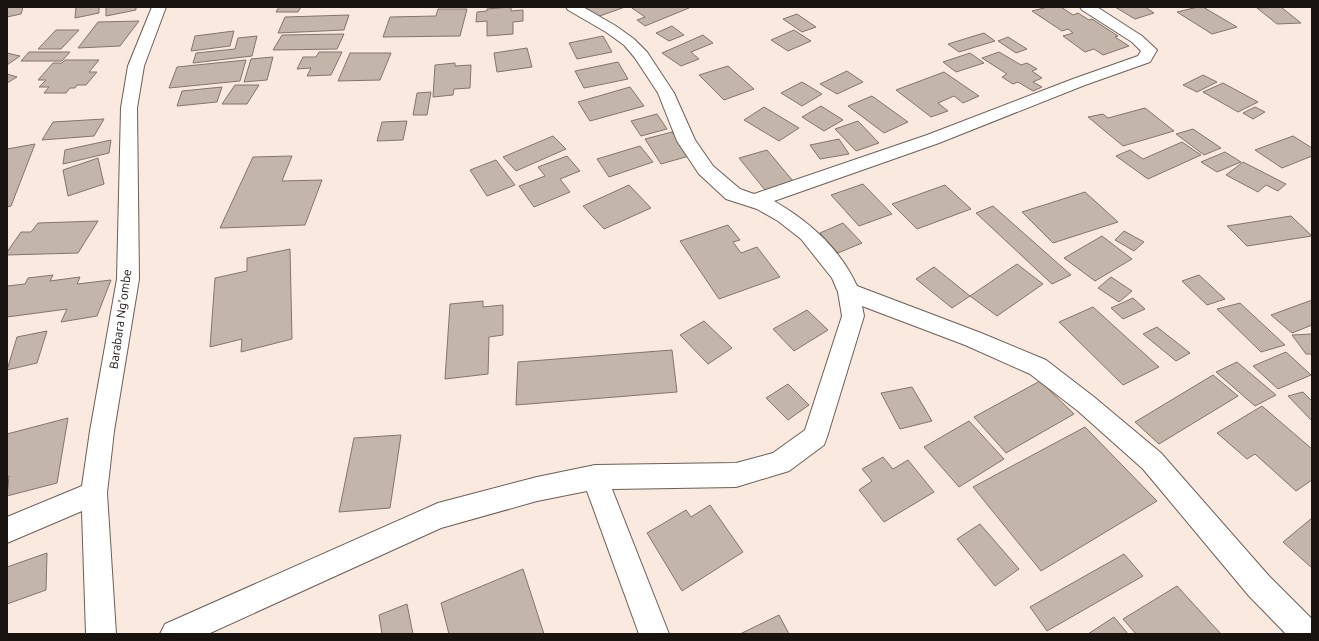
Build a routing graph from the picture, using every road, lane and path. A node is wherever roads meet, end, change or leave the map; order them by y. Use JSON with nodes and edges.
{"nodes":[{"id":1,"x":159,"y":7,"type":"edge"},
{"id":2,"x":573,"y":7,"type":"edge"},
{"id":3,"x":1087,"y":7,"type":"edge"},
{"id":4,"x":754,"y":201,"type":"junction"},
{"id":5,"x":849,"y":292,"type":"junction"},
{"id":6,"x":595,"y":477,"type":"junction"},
{"id":7,"x":94,"y":493,"type":"junction"},
{"id":8,"x":7,"y":530,"type":"edge"},
{"id":9,"x":101,"y":634,"type":"edge"},
{"id":10,"x":175,"y":634,"type":"edge"},
{"id":11,"x":654,"y":634,"type":"edge"},
{"id":12,"x":1306,"y":634,"type":"edge"}],
"edges":[{"from":1,"to":7,"type":"street","name":"Barabara Ng'ombe"},
{"from":2,"to":4,"type":"street"},
{"from":3,"to":4,"type":"street"},
{"from":4,"to":5,"type":"street"},
{"from":5,"to":6,"type":"street"},
{"from":5,"to":12,"type":"street"},
{"from":6,"to":10,"type":"street"},
{"from":6,"to":11,"type":"street"},
{"from":7,"to":8,"type":"street"},
{"from":7,"to":9,"type":"street","name":"Barabara Ng'ombe"}]}
